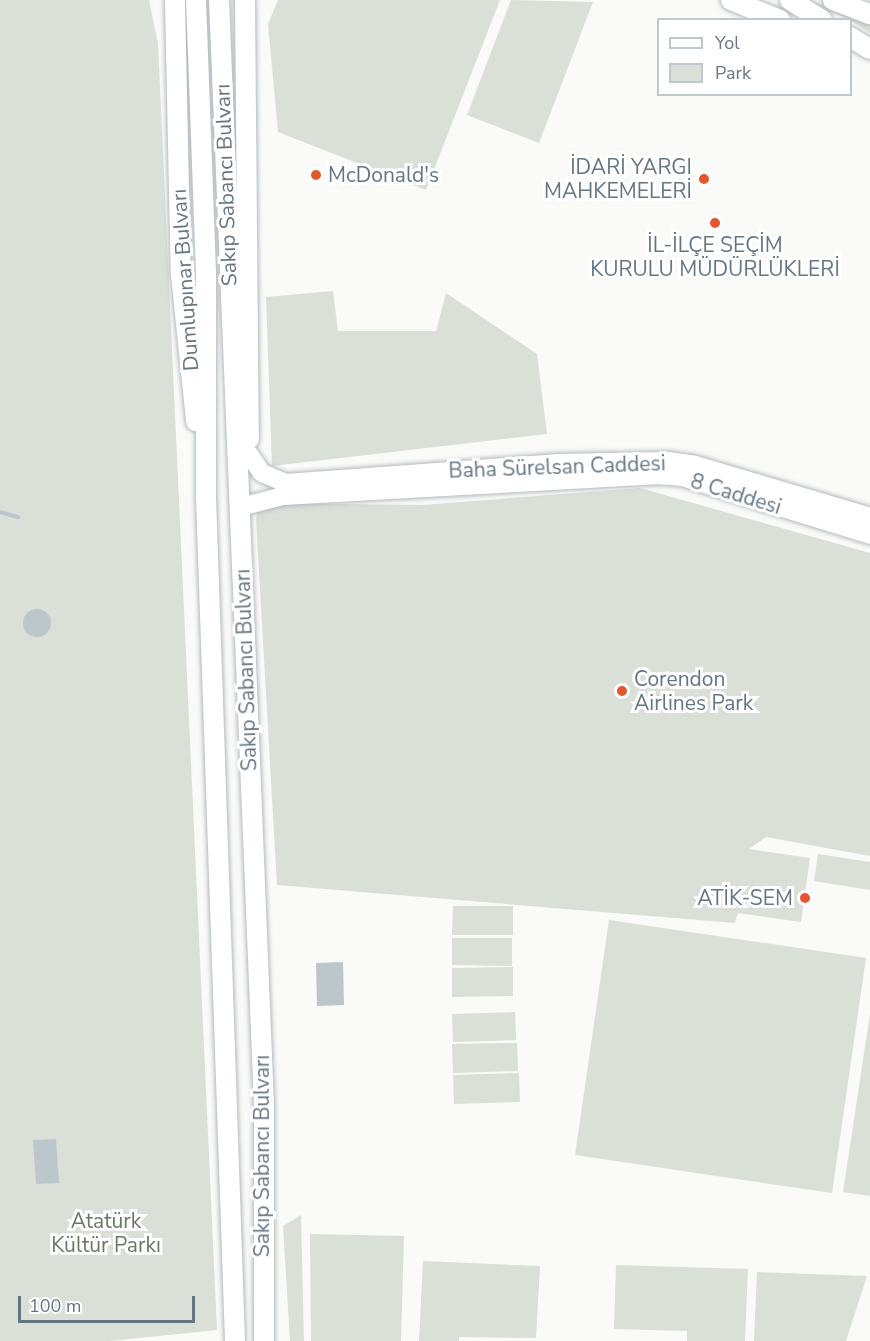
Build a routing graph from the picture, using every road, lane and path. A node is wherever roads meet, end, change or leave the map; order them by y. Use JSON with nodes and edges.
{"nodes":[{"id":1,"x":163,"y":0,"type":"edge"},
{"id":2,"x":175,"y":0,"type":"edge"},
{"id":3,"x":196,"y":0,"type":"edge"},
{"id":4,"x":219,"y":0,"type":"edge"},
{"id":5,"x":245,"y":0,"type":"edge"},
{"id":6,"x":253,"y":0,"type":"edge"},
{"id":7,"x":731,"y":0,"type":"edge"},
{"id":8,"x":790,"y":0,"type":"edge"},
{"id":9,"x":833,"y":0,"type":"edge"},
{"id":10,"x":870,"y":14,"type":"edge"},
{"id":11,"x":775,"y":18,"type":"edge"},
{"id":12,"x":819,"y":18,"type":"edge"},
{"id":13,"x":852,"y":38,"type":"edge"},
{"id":14,"x":852,"y":48,"type":"edge"},
{"id":15,"x":870,"y":49,"type":"edge"},
{"id":16,"x":246,"y":55,"type":"junction"},
{"id":17,"x":870,"y":55,"type":"edge"},
{"id":18,"x":176,"y":60,"type":"junction"},
{"id":19,"x":249,"y":454,"type":"junction"},
{"id":20,"x":207,"y":498,"type":"junction"},
{"id":21,"x":240,"y":507,"type":"junction"},
{"id":22,"x":870,"y":517,"type":"edge"},
{"id":23,"x":870,"y":535,"type":"edge"},
{"id":24,"x":263,"y":1250,"type":"junction"},
{"id":25,"x":233,"y":1341,"type":"edge"},
{"id":26,"x":264,"y":1341,"type":"edge"},
{"id":27,"x":273,"y":1341,"type":"edge"}],
"edges":[{"from":1,"to":18,"type":"main road"},
{"from":2,"to":18,"type":"main road"},
{"from":3,"to":20,"type":"main road"},
{"from":4,"to":21,"type":"main road","name":"Sakıp Sabancı Bulvarı"},
{"from":5,"to":16,"type":"main road"},
{"from":6,"to":16,"type":"main road"},
{"from":7,"to":11,"type":"main road"},
{"from":8,"to":12,"type":"main road"},
{"from":9,"to":10,"type":"main road"},
{"from":13,"to":15,"type":"main road"},
{"from":14,"to":17,"type":"main road"},
{"from":16,"to":19,"type":"main road"},
{"from":18,"to":20,"type":"main road","name":"Dumlupınar Bulvarı"},
{"from":19,"to":21,"type":"main road"},
{"from":19,"to":22,"type":"main road","name":"Baha Sürelsan Caddesi"},
{"from":20,"to":25,"type":"main road","name":"Sakıp Sabancı Bulvarı"},
{"from":21,"to":23,"type":"main road","name":"8 Caddesi"},
{"from":21,"to":24,"type":"main road","name":"Sakıp Sabancı Bulvarı"},
{"from":24,"to":26,"type":"main road","name":"Sakıp Sabancı Bulvarı"},
{"from":24,"to":27,"type":"main road"}]}
